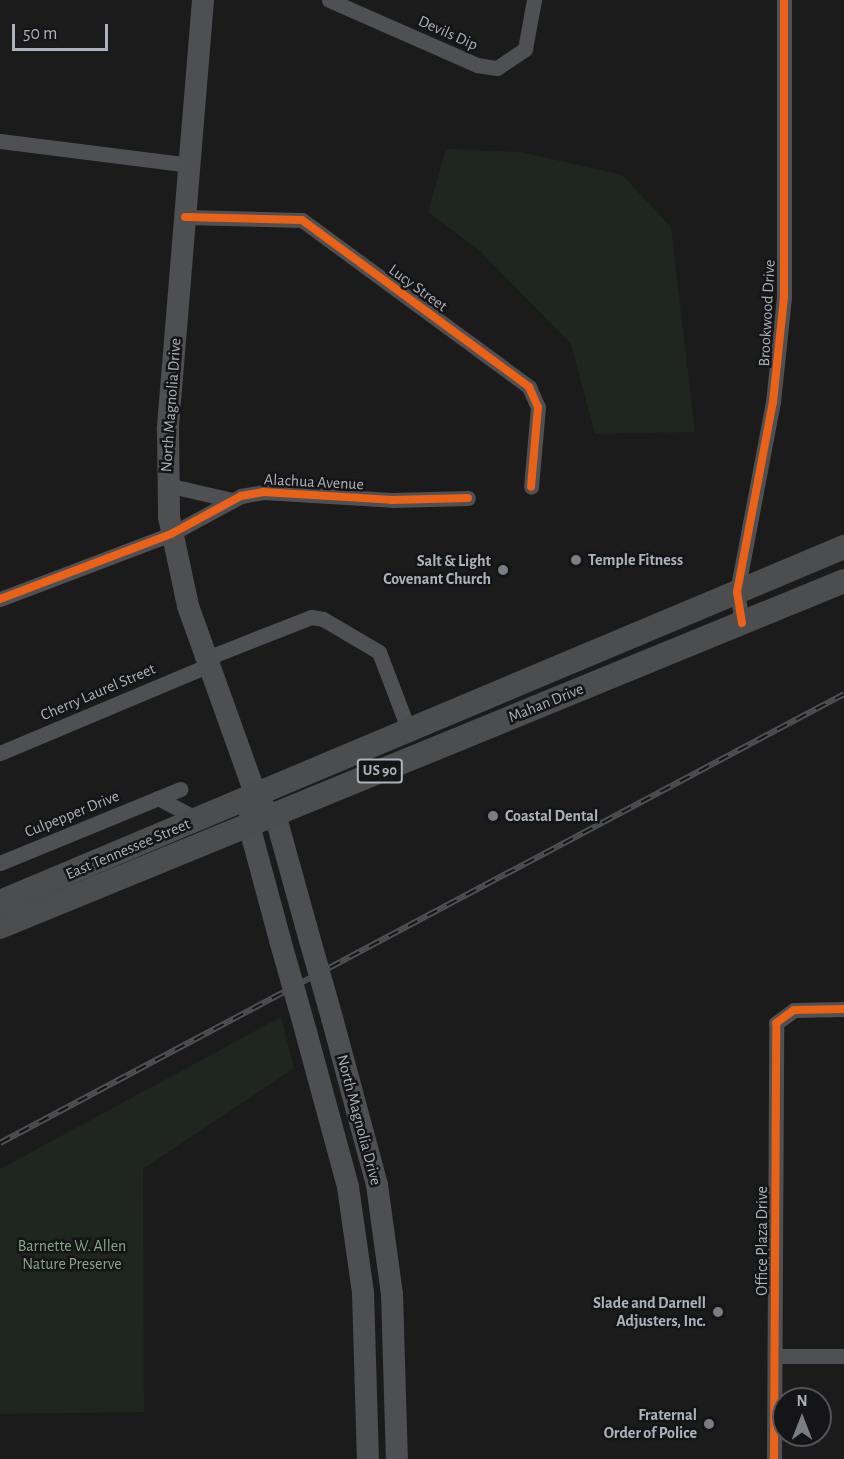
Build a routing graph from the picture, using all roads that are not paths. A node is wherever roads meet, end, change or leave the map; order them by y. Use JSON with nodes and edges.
{"nodes":[{"id":1,"x":203,"y":0,"type":"edge"},
{"id":2,"x":330,"y":0,"type":"edge"},
{"id":3,"x":534,"y":0,"type":"edge"},
{"id":4,"x":784,"y":0,"type":"edge"},
{"id":5,"x":0,"y":141,"type":"edge"},
{"id":6,"x":190,"y":165,"type":"junction"},
{"id":7,"x":185,"y":217,"type":"junction"},
{"id":8,"x":167,"y":485,"type":"junction"},
{"id":9,"x":531,"y":487,"type":"dead end"},
{"id":10,"x":468,"y":498,"type":"dead end"},
{"id":11,"x":232,"y":500,"type":"junction"},
{"id":12,"x":171,"y":534,"type":"junction"},
{"id":13,"x":844,"y":547,"type":"edge"},
{"id":14,"x":844,"y":581,"type":"edge"},
{"id":15,"x":737,"y":592,"type":"junction"},
{"id":16,"x":0,"y":599,"type":"edge"},
{"id":17,"x":742,"y":623,"type":"junction"},
{"id":18,"x":582,"y":658,"type":"junction"},
{"id":19,"x":208,"y":661,"type":"junction"},
{"id":20,"x":592,"y":684,"type":"junction"},
{"id":21,"x":409,"y":731,"type":"junction"},
{"id":22,"x":0,"y":753,"type":"edge"},
{"id":23,"x":180,"y":789,"type":"dead end"},
{"id":24,"x":256,"y":796,"type":"junction"},
{"id":25,"x":158,"y":798,"type":"junction"},
{"id":26,"x":274,"y":815,"type":"junction"},
{"id":27,"x":199,"y":820,"type":"junction"},
{"id":28,"x":249,"y":825,"type":"junction"},
{"id":29,"x":0,"y":864,"type":"edge"},
{"id":30,"x":0,"y":902,"type":"edge"},
{"id":31,"x":0,"y":927,"type":"edge"},
{"id":32,"x":844,"y":1009,"type":"edge"},
{"id":33,"x":372,"y":1164,"type":"junction"},
{"id":34,"x":344,"y":1169,"type":"junction"},
{"id":35,"x":775,"y":1356,"type":"junction"},
{"id":36,"x":844,"y":1356,"type":"edge"},
{"id":37,"x":368,"y":1380,"type":"junction"},
{"id":38,"x":397,"y":1380,"type":"junction"},
{"id":39,"x":368,"y":1459,"type":"edge"},
{"id":40,"x":397,"y":1459,"type":"edge"},
{"id":41,"x":774,"y":1459,"type":"edge"}],
"edges":[{"from":1,"to":6,"type":"main road","name":"North Magnolia Drive"},
{"from":2,"to":3,"type":"street","name":"Devils Dip"},
{"from":4,"to":15,"type":"street","name":"Brookwood Drive"},
{"from":5,"to":6,"type":"street"},
{"from":6,"to":7,"type":"main road","name":"North Magnolia Drive"},
{"from":7,"to":8,"type":"main road","name":"North Magnolia Drive"},
{"from":7,"to":9,"type":"street","name":"Lucy Street"},
{"from":8,"to":11,"type":"street","name":"Alachua Avenue"},
{"from":8,"to":12,"type":"main road","name":"North Magnolia Drive"},
{"from":10,"to":11,"type":"street","name":"Alachua Avenue"},
{"from":11,"to":12,"type":"street","name":"Alachua Avenue"},
{"from":12,"to":16,"type":"street","name":"Alachua Avenue"},
{"from":12,"to":19,"type":"main road","name":"North Magnolia Drive"},
{"from":13,"to":15,"type":"main road","name":"Mahan Drive","number":"US 90"},
{"from":14,"to":17,"type":"main road","name":"Mahan Drive","number":"US 90"},
{"from":15,"to":17,"type":"street","name":"Brookwood Drive"},
{"from":15,"to":18,"type":"main road","name":"Mahan Drive","number":"US 90"},
{"from":17,"to":20,"type":"main road","name":"Mahan Drive","number":"US 90"},
{"from":18,"to":20,"type":"main road"},
{"from":18,"to":21,"type":"main road","name":"Mahan Drive","number":"US 90"},
{"from":19,"to":21,"type":"street","name":"Cherry Laurel Street"},
{"from":19,"to":22,"type":"street","name":"Cherry Laurel Street"},
{"from":19,"to":24,"type":"main road","name":"North Magnolia Drive"},
{"from":20,"to":26,"type":"main road","name":"Mahan Drive","number":"US 90"},
{"from":21,"to":24,"type":"main road","name":"Mahan Drive","number":"US 90"},
{"from":23,"to":25,"type":"street","name":"Culpepper Drive"},
{"from":24,"to":26,"type":"main road","name":"North Magnolia Drive"},
{"from":24,"to":27,"type":"main road","name":"East Tennessee Street","number":"US 90"},
{"from":24,"to":28,"type":"main road","name":"North Magnolia Drive"},
{"from":25,"to":27,"type":"street"},
{"from":25,"to":29,"type":"street","name":"Culpepper Drive"},
{"from":26,"to":28,"type":"main road","name":"Mahan Drive","number":"US 90"},
{"from":26,"to":33,"type":"main road","name":"North Magnolia Drive","bridge":true},
{"from":27,"to":30,"type":"main road","name":"East Tennessee Street","number":"US 90"},
{"from":28,"to":31,"type":"main road","name":"East Tennessee Street","number":"US 90"},
{"from":28,"to":34,"type":"main road","name":"North Magnolia Drive","bridge":true},
{"from":32,"to":35,"type":"street","name":"Office Plaza Drive"},
{"from":33,"to":34,"type":"main road"},
{"from":33,"to":38,"type":"main road","name":"North Magnolia Drive"},
{"from":34,"to":37,"type":"main road","name":"North Magnolia Drive"},
{"from":35,"to":36,"type":"street"},
{"from":35,"to":41,"type":"street","name":"Office Plaza Drive"},
{"from":37,"to":38,"type":"main road"},
{"from":37,"to":39,"type":"main road","name":"North Magnolia Drive"},
{"from":38,"to":40,"type":"main road","name":"North Magnolia Drive"}]}
